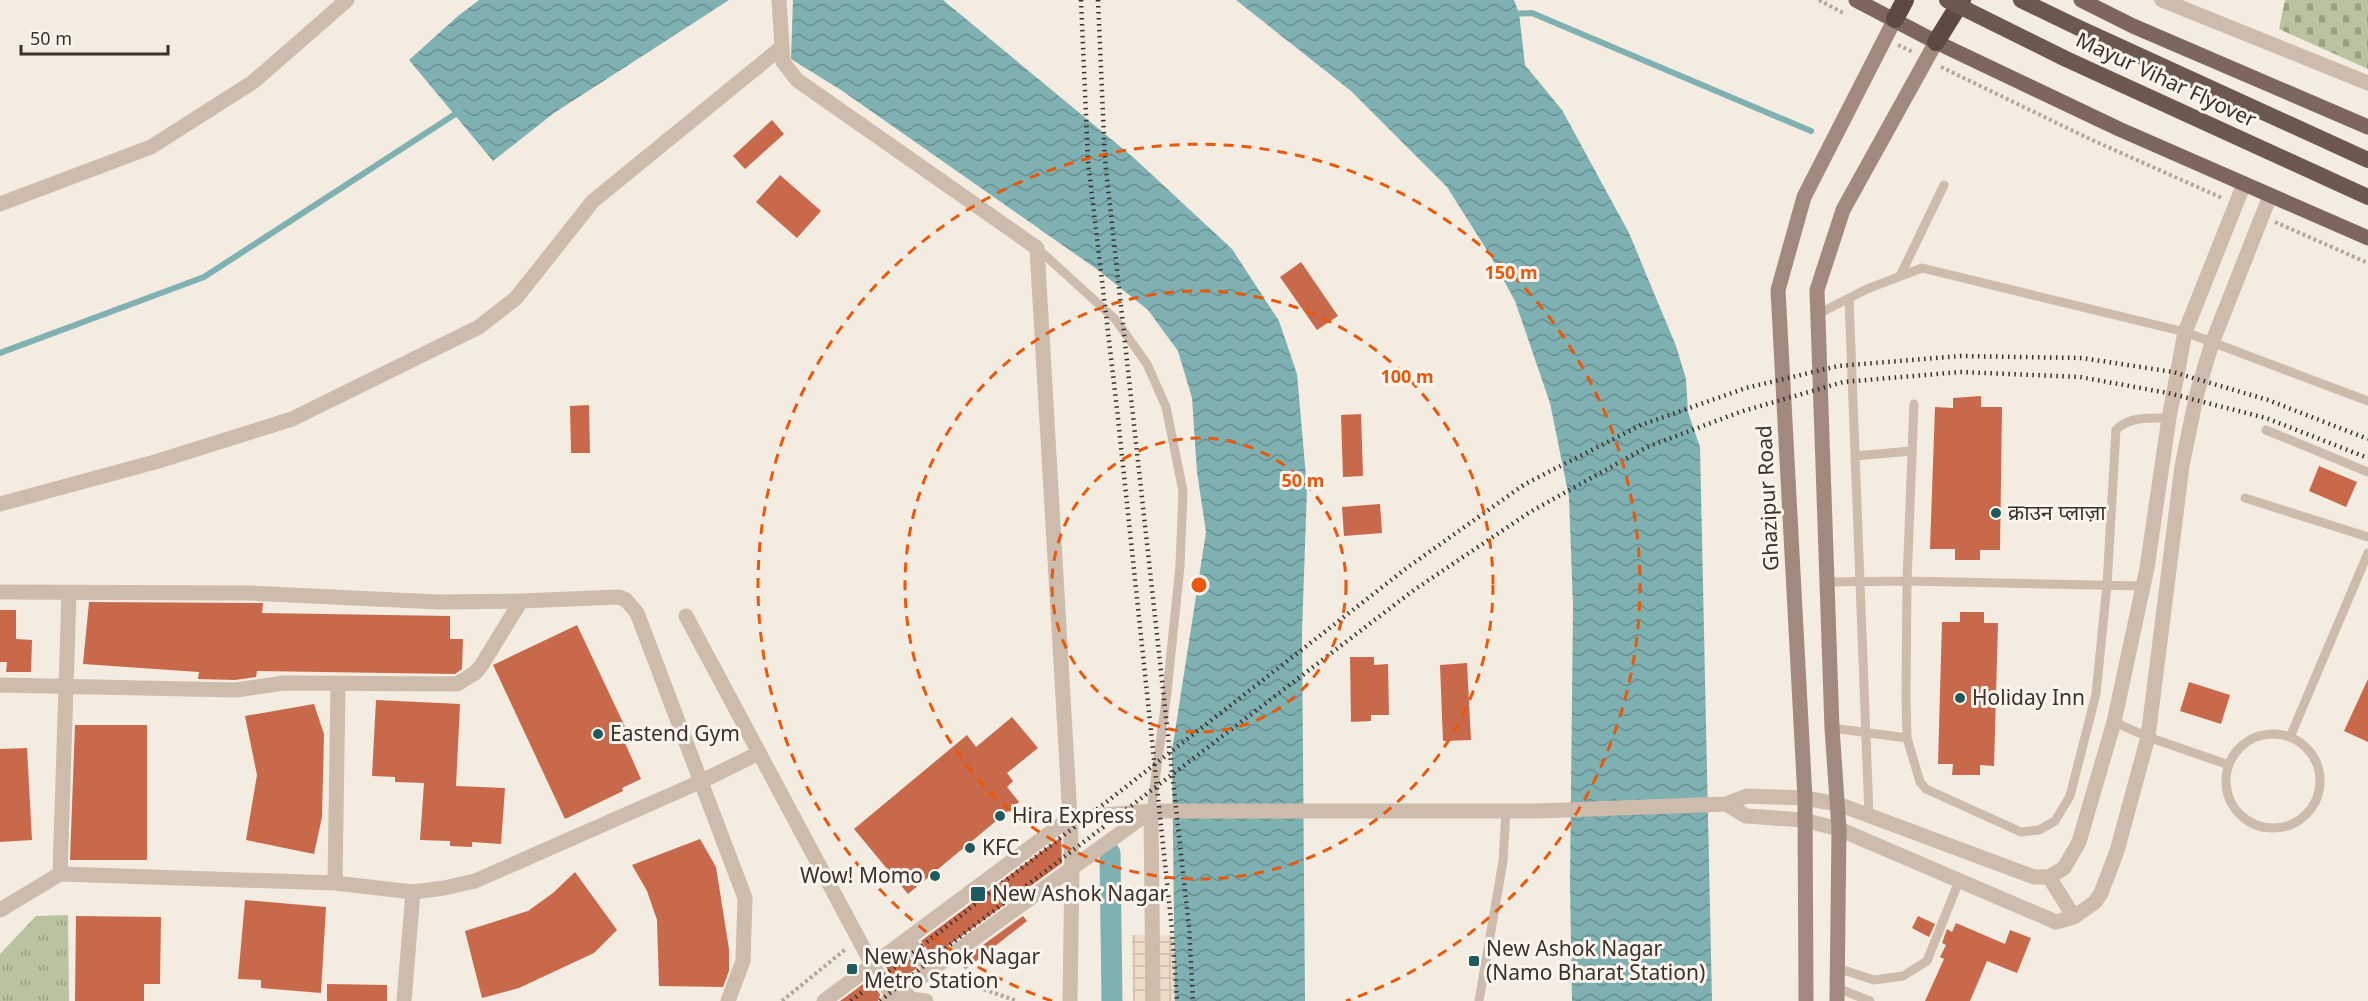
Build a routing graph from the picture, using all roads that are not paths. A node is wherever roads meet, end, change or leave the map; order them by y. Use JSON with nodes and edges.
{"nodes":[{"id":1,"x":347,"y":0,"type":"edge"},
{"id":2,"x":779,"y":0,"type":"edge"},
{"id":3,"x":1856,"y":0,"type":"edge"},
{"id":4,"x":1905,"y":0,"type":"edge"},
{"id":5,"x":1947,"y":0,"type":"edge"},
{"id":6,"x":1962,"y":0,"type":"edge"},
{"id":7,"x":2021,"y":0,"type":"edge"},
{"id":8,"x":2081,"y":0,"type":"edge"},
{"id":9,"x":2162,"y":0,"type":"edge"},
{"id":10,"x":1895,"y":19,"type":"junction"},
{"id":11,"x":1936,"y":42,"type":"junction"},
{"id":12,"x":782,"y":46,"type":"junction"},
{"id":13,"x":2368,"y":83,"type":"edge"},
{"id":14,"x":2368,"y":127,"type":"edge"},
{"id":15,"x":2368,"y":160,"type":"edge"},
{"id":16,"x":2244,"y":184,"type":"junction"},
{"id":17,"x":1944,"y":185,"type":"dead end"},
{"id":18,"x":2270,"y":196,"type":"junction"},
{"id":19,"x":2368,"y":197,"type":"edge"},
{"id":20,"x":0,"y":204,"type":"edge"},
{"id":21,"x":2368,"y":238,"type":"edge"},
{"id":22,"x":1037,"y":248,"type":"junction"},
{"id":23,"x":1900,"y":276,"type":"junction"},
{"id":24,"x":1849,"y":298,"type":"junction"},
{"id":25,"x":1818,"y":314,"type":"junction"},
{"id":26,"x":2184,"y":332,"type":"junction"},
{"id":27,"x":2212,"y":343,"type":"junction"},
{"id":28,"x":2368,"y":400,"type":"edge"},
{"id":29,"x":1914,"y":404,"type":"dead end"},
{"id":30,"x":2169,"y":418,"type":"junction"},
{"id":31,"x":2266,"y":430,"type":"dead end"},
{"id":32,"x":1912,"y":451,"type":"junction"},
{"id":33,"x":1855,"y":456,"type":"junction"},
{"id":34,"x":2368,"y":472,"type":"edge"},
{"id":35,"x":2246,"y":498,"type":"dead end"},
{"id":36,"x":0,"y":504,"type":"edge"},
{"id":37,"x":2368,"y":537,"type":"edge"},
{"id":38,"x":2368,"y":554,"type":"edge"},
{"id":39,"x":1907,"y":581,"type":"junction"},
{"id":40,"x":1827,"y":582,"type":"junction"},
{"id":41,"x":1860,"y":582,"type":"junction"},
{"id":42,"x":2107,"y":585,"type":"junction"},
{"id":43,"x":2144,"y":586,"type":"junction"},
{"id":44,"x":0,"y":592,"type":"edge"},
{"id":45,"x":69,"y":593,"type":"junction"},
{"id":46,"x":521,"y":601,"type":"junction"},
{"id":47,"x":686,"y":616,"type":"dead end"},
{"id":48,"x":338,"y":684,"type":"junction"},
{"id":49,"x":0,"y":685,"type":"edge"},
{"id":50,"x":67,"y":687,"type":"junction"},
{"id":51,"x":2114,"y":722,"type":"junction"},
{"id":52,"x":1832,"y":728,"type":"junction"},
{"id":53,"x":1866,"y":732,"type":"junction"},
{"id":54,"x":2148,"y":737,"type":"junction"},
{"id":55,"x":2290,"y":737,"type":"junction"},
{"id":56,"x":1907,"y":738,"type":"junction"},
{"id":57,"x":759,"y":753,"type":"junction"},
{"id":58,"x":2229,"y":765,"type":"junction"},
{"id":59,"x":702,"y":782,"type":"junction"},
{"id":60,"x":1797,"y":798,"type":"junction"},
{"id":61,"x":1726,"y":804,"type":"junction"},
{"id":62,"x":1838,"y":804,"type":"junction"},
{"id":63,"x":1506,"y":811,"type":"junction"},
{"id":64,"x":1158,"y":812,"type":"junction"},
{"id":65,"x":1869,"y":815,"type":"junction"},
{"id":66,"x":1070,"y":818,"type":"junction"},
{"id":67,"x":1803,"y":820,"type":"junction"},
{"id":68,"x":1839,"y":829,"type":"junction"},
{"id":69,"x":1072,"y":868,"type":"junction"},
{"id":70,"x":60,"y":874,"type":"junction"},
{"id":71,"x":2049,"y":878,"type":"junction"},
{"id":72,"x":1959,"y":881,"type":"junction"},
{"id":73,"x":335,"y":883,"type":"junction"},
{"id":74,"x":413,"y":892,"type":"junction"},
{"id":75,"x":0,"y":910,"type":"edge"},
{"id":76,"x":2074,"y":917,"type":"junction"},
{"id":77,"x":907,"y":939,"type":"junction"},
{"id":78,"x":873,"y":966,"type":"junction"},
{"id":79,"x":1837,"y":968,"type":"junction"},
{"id":80,"x":931,"y":970,"type":"junction"},
{"id":81,"x":1837,"y":994,"type":"edge"},
{"id":82,"x":891,"y":999,"type":"edge"},
{"id":83,"x":404,"y":1001,"type":"edge"},
{"id":84,"x":728,"y":1001,"type":"edge"},
{"id":85,"x":824,"y":1001,"type":"edge"},
{"id":86,"x":926,"y":1001,"type":"edge"},
{"id":87,"x":1070,"y":1001,"type":"edge"},
{"id":88,"x":1153,"y":1001,"type":"edge"},
{"id":89,"x":1479,"y":1001,"type":"edge"},
{"id":90,"x":1806,"y":1001,"type":"edge"},
{"id":91,"x":1870,"y":1001,"type":"edge"}],
"edges":[{"from":1,"to":20,"type":"street"},
{"from":2,"to":12,"type":"street"},
{"from":3,"to":10,"type":"main road"},
{"from":4,"to":10,"type":"highway"},
{"from":5,"to":19,"type":"highway","name":"Mayur Vihar Flyover","bridge":true},
{"from":6,"to":11,"type":"highway"},
{"from":7,"to":15,"type":"highway","name":"Mayur Vihar Flyover"},
{"from":8,"to":14,"type":"main road"},
{"from":9,"to":13,"type":"street"},
{"from":10,"to":11,"type":"main road"},
{"from":10,"to":60,"type":"main road","name":"Ghazipur Road"},
{"from":11,"to":16,"type":"main road"},
{"from":11,"to":25,"type":"main road"},
{"from":12,"to":22,"type":"street"},
{"from":12,"to":36,"type":"street"},
{"from":16,"to":18,"type":"main road"},
{"from":16,"to":26,"type":"street"},
{"from":17,"to":23,"type":"lane"},
{"from":18,"to":21,"type":"main road"},
{"from":18,"to":27,"type":"street"},
{"from":22,"to":64,"type":"lane"},
{"from":22,"to":66,"type":"street"},
{"from":23,"to":24,"type":"lane"},
{"from":23,"to":26,"type":"lane"},
{"from":24,"to":25,"type":"lane"},
{"from":24,"to":33,"type":"lane"},
{"from":25,"to":40,"type":"main road"},
{"from":26,"to":27,"type":"lane"},
{"from":26,"to":30,"type":"street"},
{"from":27,"to":28,"type":"lane"},
{"from":27,"to":54,"type":"street"},
{"from":29,"to":32,"type":"lane"},
{"from":30,"to":42,"type":"lane"},
{"from":30,"to":43,"type":"street"},
{"from":31,"to":34,"type":"lane"},
{"from":32,"to":33,"type":"lane"},
{"from":32,"to":39,"type":"lane"},
{"from":33,"to":41,"type":"lane"},
{"from":35,"to":37,"type":"lane"},
{"from":38,"to":55,"type":"lane"},
{"from":39,"to":41,"type":"lane"},
{"from":39,"to":42,"type":"lane"},
{"from":39,"to":56,"type":"lane"},
{"from":40,"to":41,"type":"lane"},
{"from":40,"to":52,"type":"main road"},
{"from":41,"to":53,"type":"lane"},
{"from":42,"to":43,"type":"lane"},
{"from":42,"to":56,"type":"lane"},
{"from":43,"to":51,"type":"street"},
{"from":44,"to":45,"type":"street"},
{"from":45,"to":46,"type":"street"},
{"from":45,"to":50,"type":"street"},
{"from":46,"to":48,"type":"street"},
{"from":46,"to":59,"type":"street"},
{"from":47,"to":57,"type":"street"},
{"from":48,"to":50,"type":"street"},
{"from":48,"to":73,"type":"street"},
{"from":49,"to":50,"type":"street"},
{"from":50,"to":70,"type":"street"},
{"from":51,"to":54,"type":"lane"},
{"from":51,"to":71,"type":"street"},
{"from":52,"to":53,"type":"lane"},
{"from":52,"to":62,"type":"main road"},
{"from":53,"to":56,"type":"lane"},
{"from":53,"to":65,"type":"lane"},
{"from":54,"to":58,"type":"lane"},
{"from":54,"to":76,"type":"street"},
{"from":55,"to":58,"type":"lane"},
{"from":55,"to":58,"type":"lane"},
{"from":57,"to":59,"type":"street"},
{"from":57,"to":78,"type":"street"},
{"from":59,"to":74,"type":"street"},
{"from":59,"to":84,"type":"street"},
{"from":60,"to":61,"type":"street"},
{"from":60,"to":62,"type":"street"},
{"from":60,"to":67,"type":"main road","name":"Ghazipur Road"},
{"from":61,"to":63,"type":"street"},
{"from":61,"to":67,"type":"street"},
{"from":62,"to":65,"type":"street"},
{"from":62,"to":68,"type":"main road"},
{"from":63,"to":64,"type":"street"},
{"from":63,"to":89,"type":"lane"},
{"from":64,"to":66,"type":"street"},
{"from":64,"to":69,"type":"street"},
{"from":64,"to":88,"type":"street"},
{"from":65,"to":71,"type":"street"},
{"from":66,"to":69,"type":"street"},
{"from":66,"to":77,"type":"street"},
{"from":67,"to":68,"type":"street"},
{"from":67,"to":90,"type":"main road","name":"Ghazipur Road"},
{"from":68,"to":72,"type":"street"},
{"from":68,"to":79,"type":"main road"},
{"from":69,"to":80,"type":"street"},
{"from":69,"to":87,"type":"street"},
{"from":70,"to":73,"type":"street"},
{"from":70,"to":75,"type":"street"},
{"from":71,"to":76,"type":"street"},
{"from":72,"to":76,"type":"street"},
{"from":72,"to":79,"type":"lane"},
{"from":73,"to":74,"type":"street"},
{"from":74,"to":83,"type":"street"},
{"from":77,"to":78,"type":"street"},
{"from":77,"to":80,"type":"street"},
{"from":78,"to":82,"type":"street"},
{"from":78,"to":85,"type":"street"},
{"from":79,"to":81,"type":"main road"},
{"from":80,"to":82,"type":"street"},
{"from":81,"to":91,"type":"lane"},
{"from":82,"to":86,"type":"street"}]}
